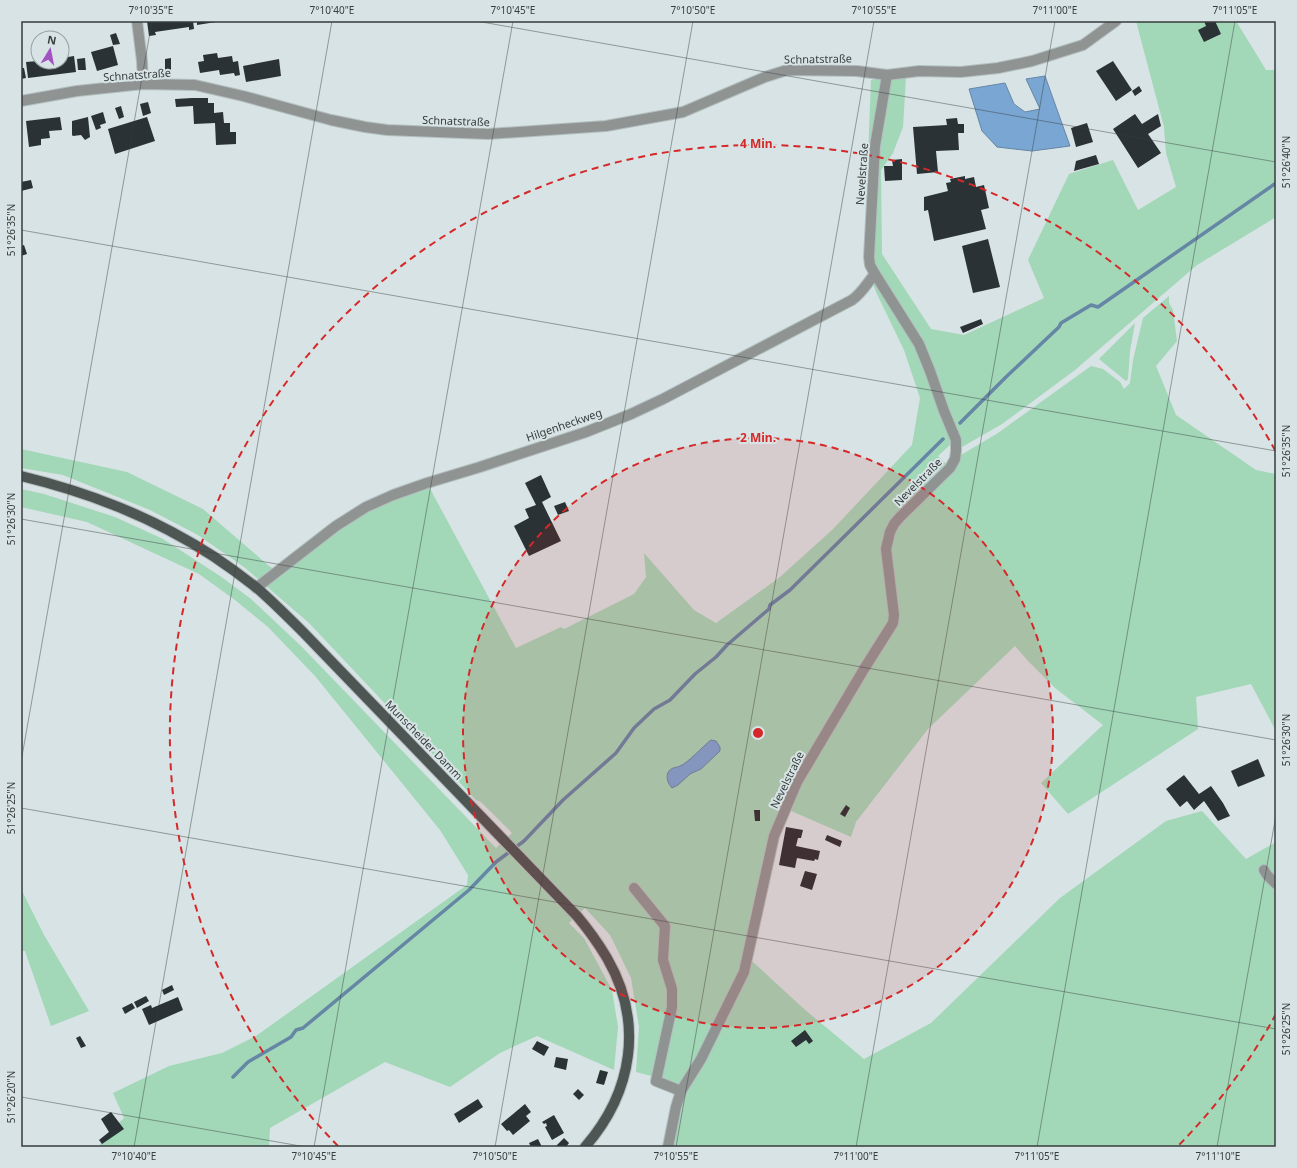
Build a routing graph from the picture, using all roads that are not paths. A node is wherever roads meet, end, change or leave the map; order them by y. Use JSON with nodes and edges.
{"nodes":[{"id":1,"x":136,"y":21,"type":"edge"},
{"id":2,"x":1116,"y":21,"type":"edge"},
{"id":3,"x":887,"y":75,"type":"junction"},
{"id":4,"x":143,"y":84,"type":"junction"},
{"id":5,"x":21,"y":101,"type":"edge"},
{"id":6,"x":875,"y":274,"type":"junction"},
{"id":7,"x":21,"y":476,"type":"edge"},
{"id":8,"x":256,"y":588,"type":"junction"},
{"id":9,"x":1264,"y":870,"type":"dead end"},
{"id":10,"x":1276,"y":884,"type":"edge"},
{"id":11,"x":634,"y":888,"type":"dead end"},
{"id":12,"x":682,"y":1091,"type":"junction"},
{"id":13,"x":585,"y":1147,"type":"edge"},
{"id":14,"x":668,"y":1147,"type":"edge"}],
"edges":[{"from":1,"to":4,"type":"street"},
{"from":2,"to":3,"type":"street"},
{"from":3,"to":4,"type":"street","name":"Schnatstraße"},
{"from":3,"to":6,"type":"street","name":"Nevelstraße"},
{"from":4,"to":5,"type":"street","name":"Schnatstraße"},
{"from":6,"to":8,"type":"street","name":"Hilgenheckweg"},
{"from":6,"to":12,"type":"street","name":"Nevelstraße"},
{"from":7,"to":8,"type":"main road","name":"Munscheider Damm"},
{"from":8,"to":13,"type":"main road","name":"Munscheider Damm"},
{"from":9,"to":10,"type":"street"},
{"from":11,"to":12,"type":"street"},
{"from":12,"to":14,"type":"street","name":"Nevelstraße"}]}
